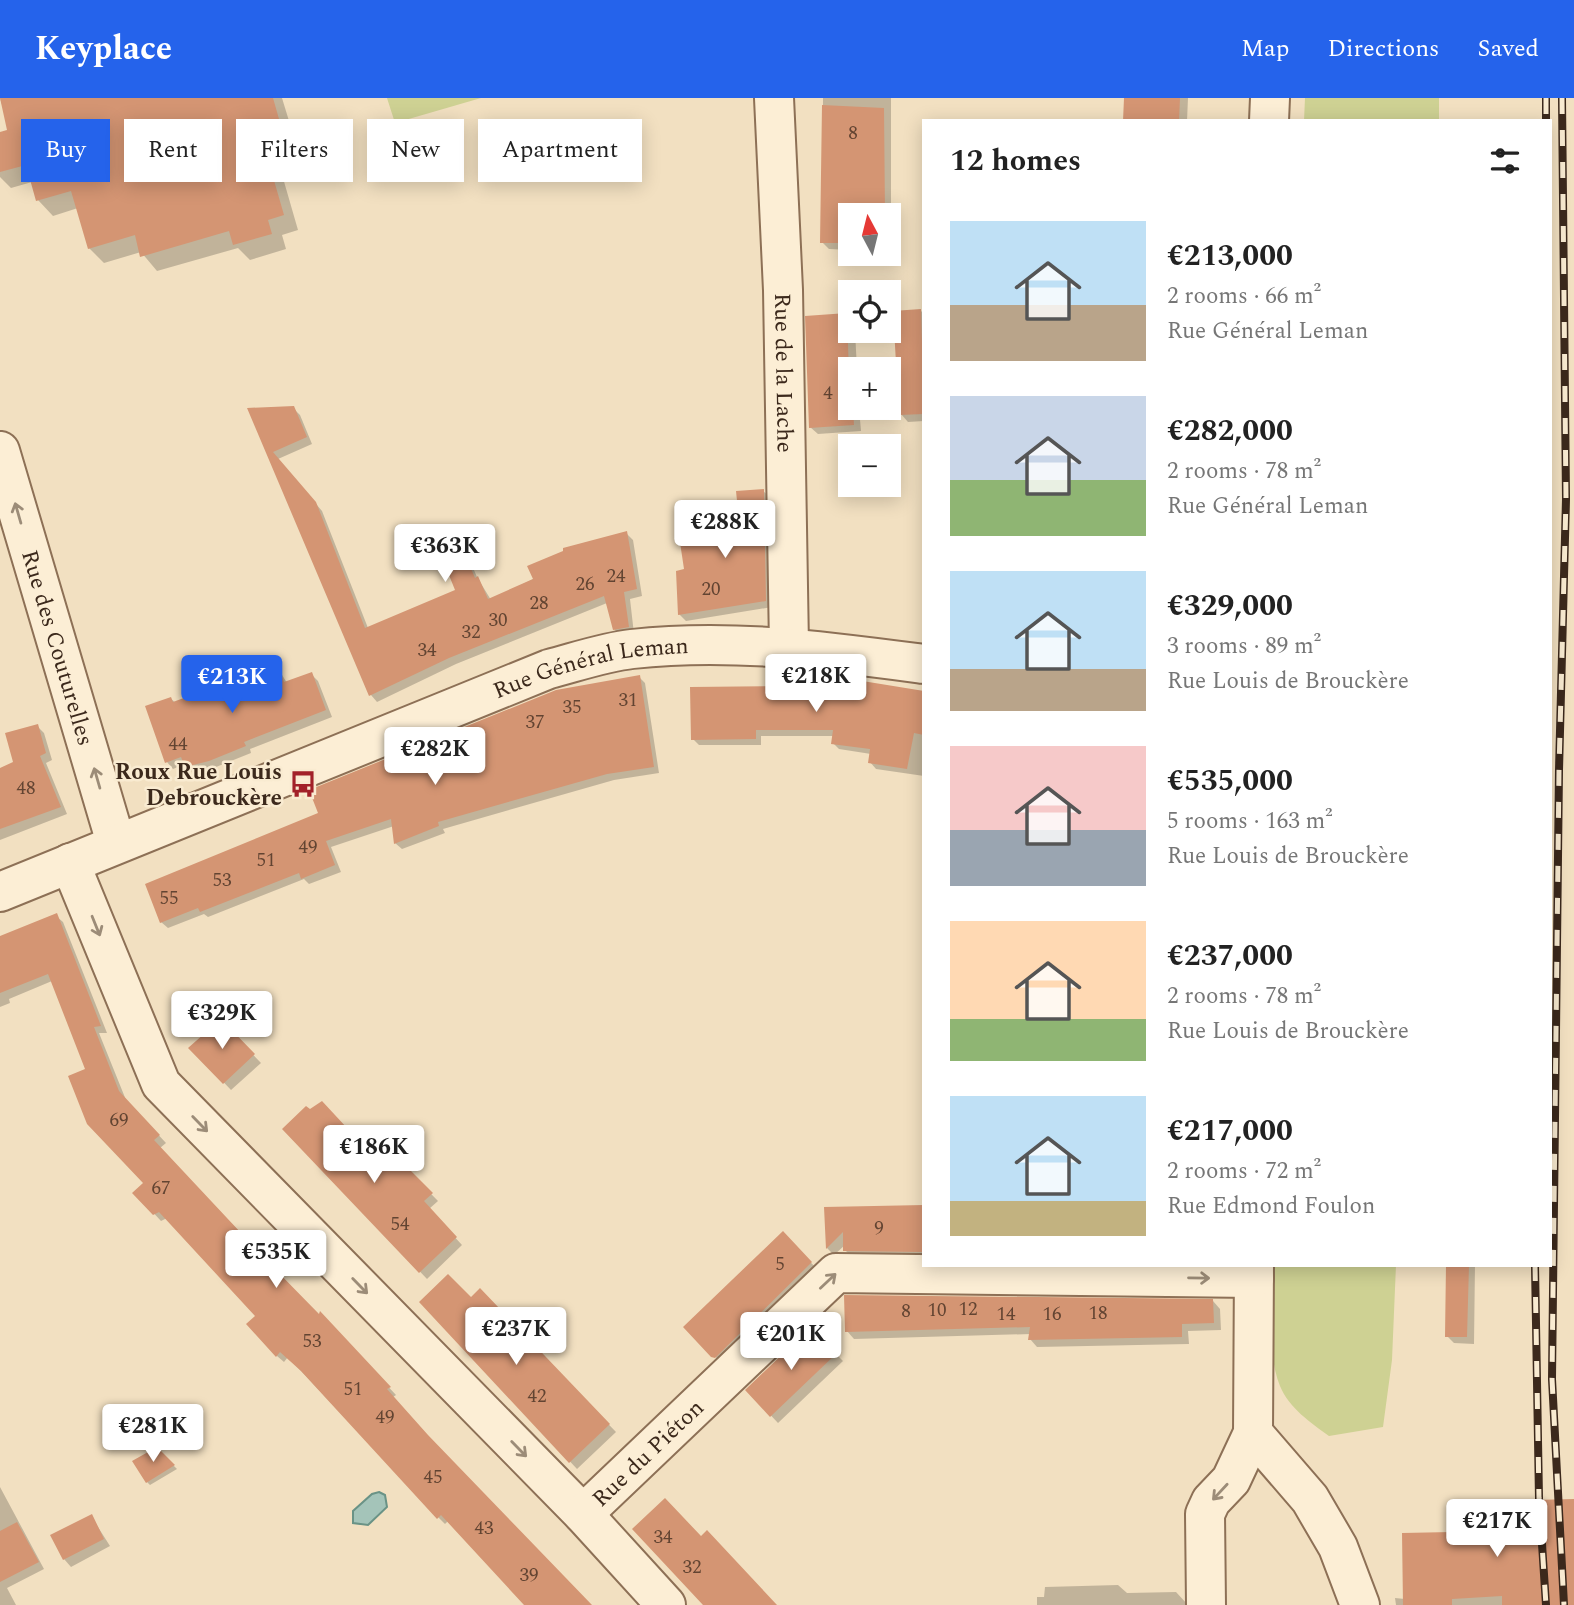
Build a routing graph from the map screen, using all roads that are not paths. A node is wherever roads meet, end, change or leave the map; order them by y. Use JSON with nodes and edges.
{"nodes":[{"id":1,"x":774,"y":98,"type":"edge"},
{"id":2,"x":1270,"y":98,"type":"edge"},
{"id":3,"x":1269,"y":119,"type":"edge"},
{"id":4,"x":0,"y":451,"type":"edge"},
{"id":5,"x":789,"y":646,"type":"junction"},
{"id":6,"x":922,"y":664,"type":"edge"},
{"id":7,"x":116,"y":844,"type":"junction"},
{"id":8,"x":70,"y":863,"type":"junction"},
{"id":9,"x":0,"y":892,"type":"edge"},
{"id":10,"x":1254,"y":1272,"type":"edge"},
{"id":11,"x":1253,"y":1433,"type":"junction"},
{"id":12,"x":583,"y":1514,"type":"junction"},
{"id":13,"x":666,"y":1605,"type":"edge"},
{"id":14,"x":1206,"y":1605,"type":"edge"},
{"id":15,"x":1360,"y":1605,"type":"edge"}],
"edges":[{"from":1,"to":5,"type":"street","name":"Rue de la Lache"},
{"from":2,"to":3,"type":"street"},
{"from":7,"to":4,"type":"street","name":"Rue des Couturelles","one_way":true},
{"from":5,"to":6,"type":"street","name":"Rue Général Leman"},
{"from":5,"to":7,"type":"street","name":"Rue Général Leman"},
{"from":7,"to":8,"type":"street","name":"Rue Général Leman"},
{"from":8,"to":9,"type":"street","name":"Rue Général Leman"},
{"from":8,"to":12,"type":"street","one_way":true},
{"from":10,"to":11,"type":"street"},
{"from":12,"to":10,"type":"street","name":"Rue du Piéton","one_way":true},
{"from":11,"to":14,"type":"street","one_way":true},
{"from":11,"to":15,"type":"street"},
{"from":12,"to":13,"type":"street"}]}
